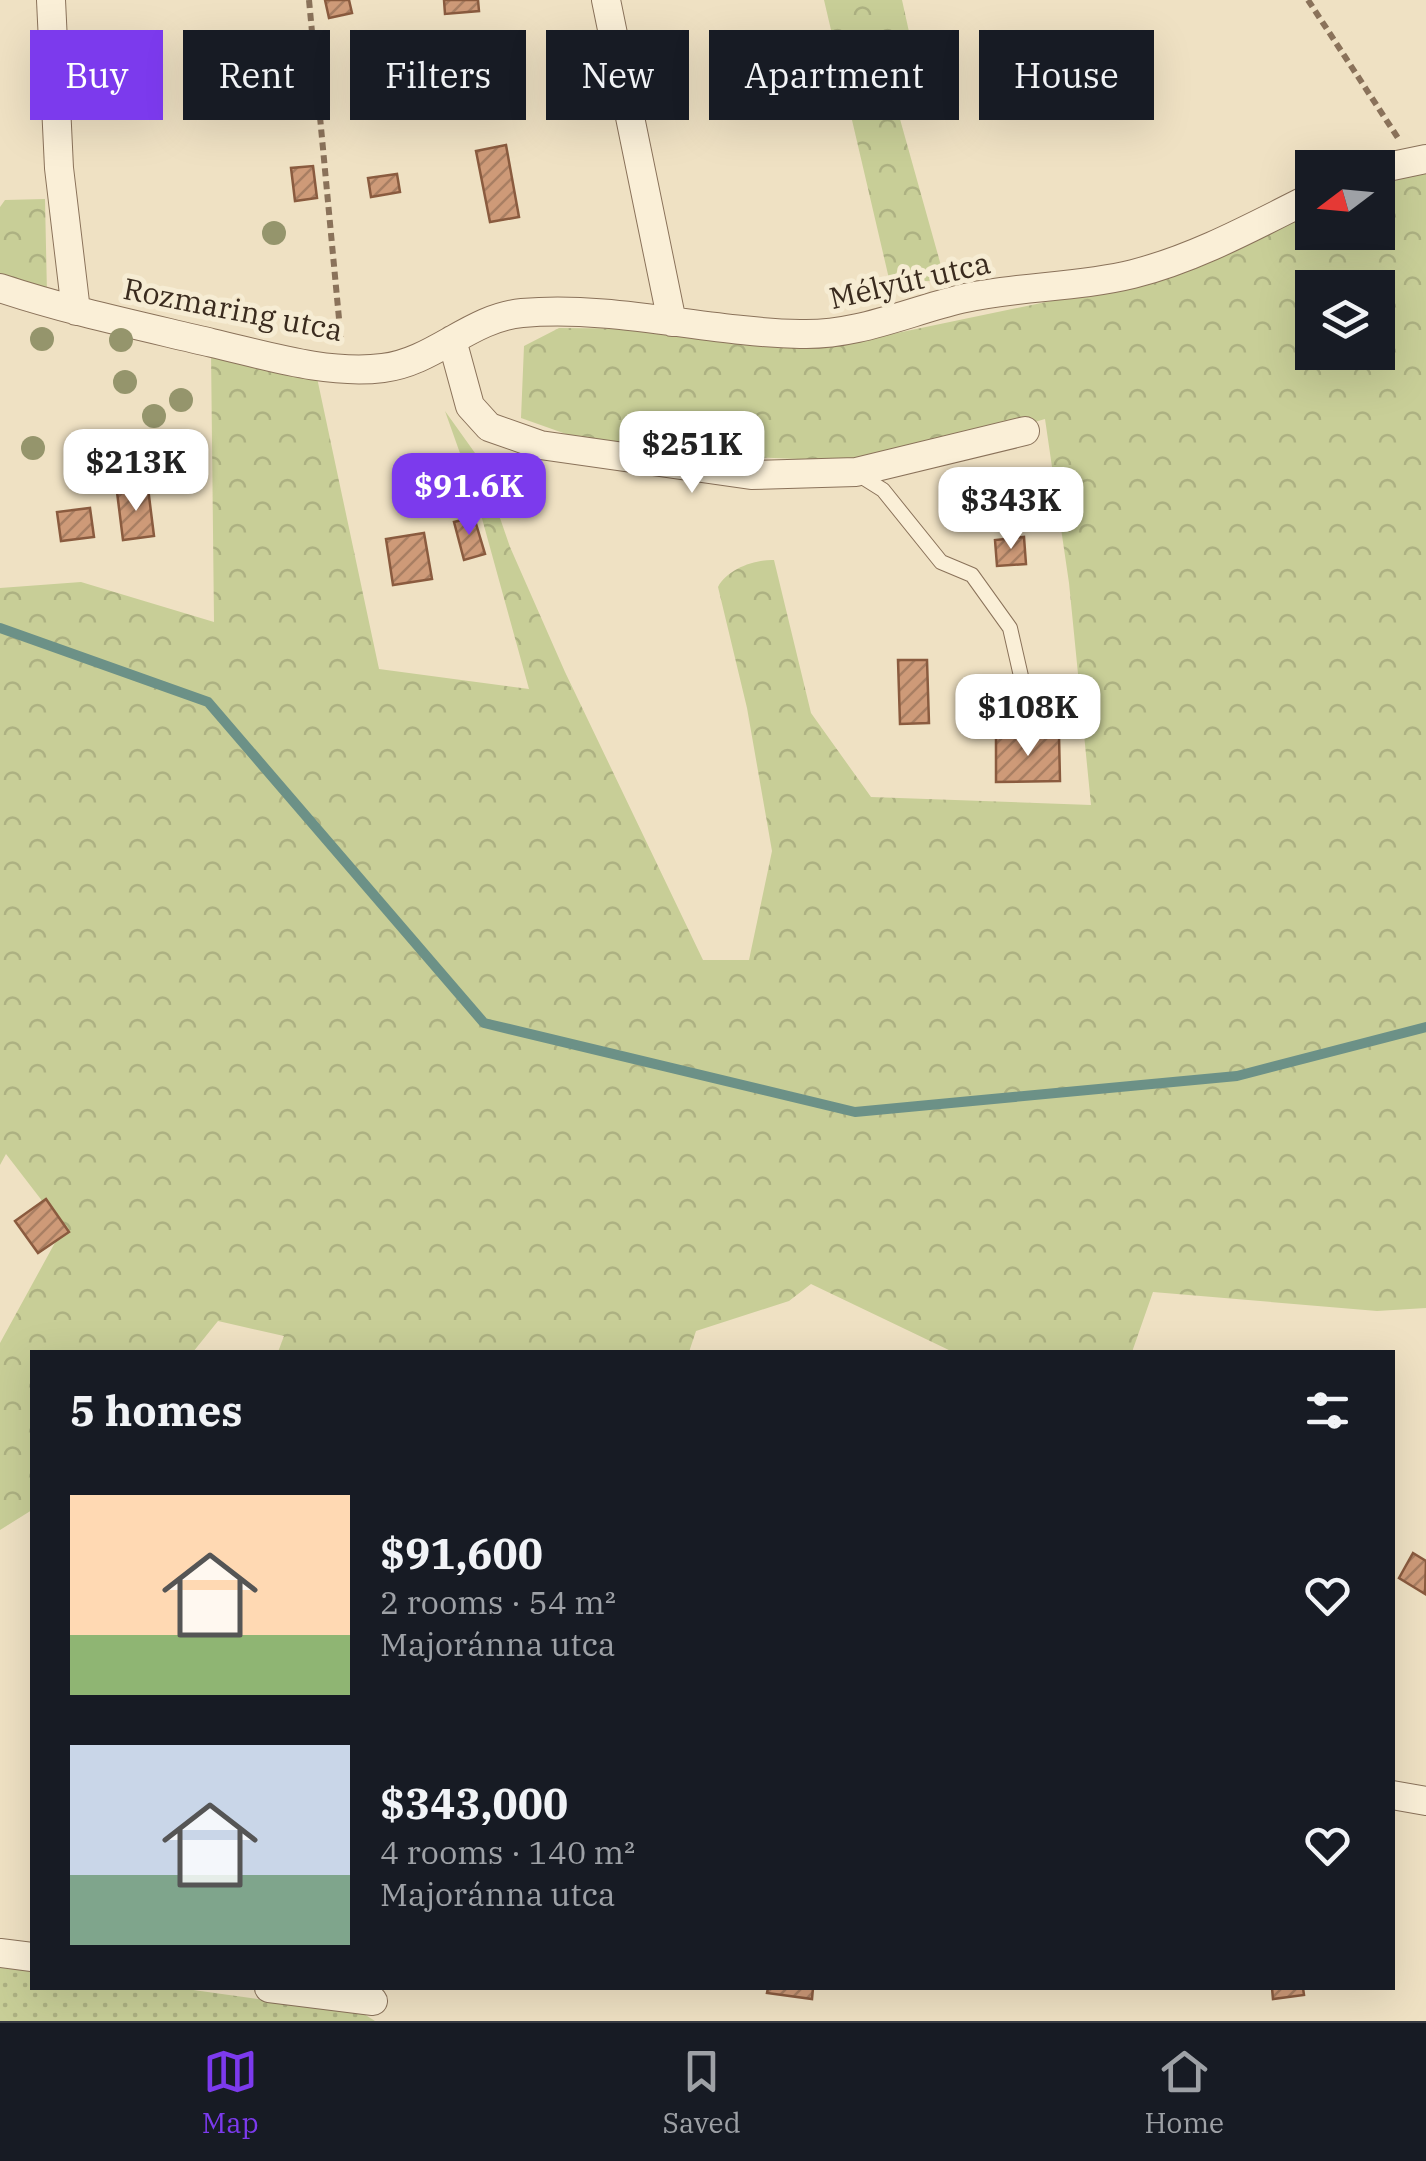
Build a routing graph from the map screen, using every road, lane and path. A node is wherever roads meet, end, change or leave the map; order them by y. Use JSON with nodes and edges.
{"nodes":[{"id":1,"x":51,"y":0,"type":"edge"},
{"id":2,"x":309,"y":0,"type":"edge"},
{"id":3,"x":606,"y":0,"type":"edge"},
{"id":4,"x":1308,"y":0,"type":"edge"},
{"id":5,"x":1419,"y":160,"type":"edge"},
{"id":6,"x":1295,"y":205,"type":"edge"},
{"id":7,"x":0,"y":288,"type":"edge"},
{"id":8,"x":76,"y":312,"type":"junction"},
{"id":9,"x":672,"y":322,"type":"junction"},
{"id":10,"x":452,"y":340,"type":"junction"},
{"id":11,"x":343,"y":366,"type":"junction"},
{"id":12,"x":1024,"y":432,"type":"dead end"},
{"id":13,"x":856,"y":472,"type":"junction"},
{"id":14,"x":1023,"y":685,"type":"dead end"},
{"id":15,"x":1395,"y":1795,"type":"edge"},
{"id":16,"x":1426,"y":1801,"type":"edge"},
{"id":17,"x":0,"y":1953,"type":"edge"},
{"id":18,"x":30,"y":1957,"type":"edge"},
{"id":19,"x":283,"y":1990,"type":"edge"},
{"id":20,"x":376,"y":2003,"type":"edge"}],
"edges":[{"from":1,"to":8,"type":"street"},
{"from":2,"to":11,"type":"path"},
{"from":3,"to":9,"type":"street"},
{"from":4,"to":5,"type":"path"},
{"from":6,"to":9,"type":"street","name":"Mélyút utca"},
{"from":7,"to":8,"type":"street","name":"Rozmaring utca"},
{"from":8,"to":11,"type":"street","name":"Rozmaring utca"},
{"from":9,"to":10,"type":"street","name":"Mélyút utca"},
{"from":10,"to":11,"type":"street","name":"Rozmaring utca"},
{"from":10,"to":13,"type":"street"},
{"from":12,"to":13,"type":"street"},
{"from":13,"to":14,"type":"lane"},
{"from":15,"to":16,"type":"street"},
{"from":17,"to":18,"type":"street"},
{"from":19,"to":20,"type":"street"}]}
